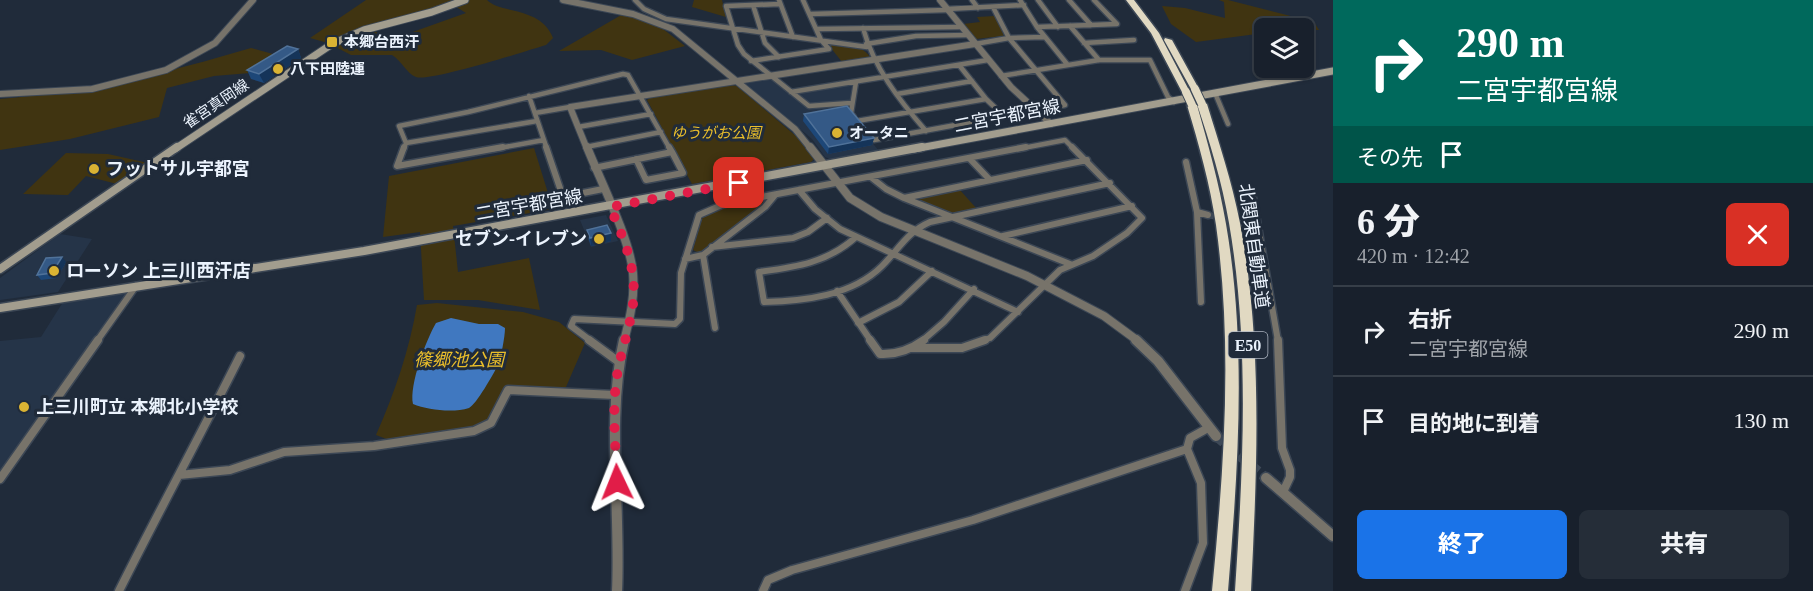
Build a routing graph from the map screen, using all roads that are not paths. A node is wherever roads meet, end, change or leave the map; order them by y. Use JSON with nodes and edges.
{"nodes":[{"id":1,"x":253,"y":0,"type":"edge"},
{"id":2,"x":465,"y":0,"type":"edge"},
{"id":3,"x":563,"y":0,"type":"edge"},
{"id":4,"x":635,"y":0,"type":"edge"},
{"id":5,"x":803,"y":0,"type":"edge"},
{"id":6,"x":940,"y":0,"type":"edge"},
{"id":7,"x":972,"y":0,"type":"edge"},
{"id":8,"x":1002,"y":0,"type":"edge"},
{"id":9,"x":1020,"y":0,"type":"edge"},
{"id":10,"x":1038,"y":0,"type":"edge"},
{"id":11,"x":1069,"y":0,"type":"edge"},
{"id":12,"x":1095,"y":0,"type":"edge"},
{"id":13,"x":1130,"y":0,"type":"edge"},
{"id":14,"x":1139,"y":0,"type":"edge"},
{"id":15,"x":779,"y":2,"type":"edge"},
{"id":16,"x":753,"y":5,"type":"junction"},
{"id":17,"x":1024,"y":5,"type":"junction"},
{"id":18,"x":1006,"y":6,"type":"junction"},
{"id":19,"x":993,"y":7,"type":"junction"},
{"id":20,"x":978,"y":8,"type":"junction"},
{"id":21,"x":644,"y":9,"type":"junction"},
{"id":22,"x":947,"y":10,"type":"junction"},
{"id":23,"x":810,"y":14,"type":"junction"},
{"id":24,"x":639,"y":15,"type":"junction"},
{"id":25,"x":1091,"y":25,"type":"junction"},
{"id":26,"x":1070,"y":26,"type":"junction"},
{"id":27,"x":961,"y":27,"type":"junction"},
{"id":28,"x":1036,"y":27,"type":"junction"},
{"id":29,"x":1058,"y":27,"type":"junction"},
{"id":30,"x":732,"y":28,"type":"junction"},
{"id":31,"x":863,"y":28,"type":"junction"},
{"id":32,"x":816,"y":29,"type":"junction"},
{"id":33,"x":762,"y":33,"type":"junction"},
{"id":34,"x":968,"y":36,"type":"junction"},
{"id":35,"x":793,"y":37,"type":"junction"},
{"id":36,"x":1044,"y":37,"type":"junction"},
{"id":37,"x":1009,"y":38,"type":"junction"},
{"id":38,"x":821,"y":40,"type":"junction"},
{"id":39,"x":1134,"y":40,"type":"dead end"},
{"id":40,"x":1084,"y":43,"type":"junction"},
{"id":41,"x":975,"y":44,"type":"junction"},
{"id":42,"x":867,"y":46,"type":"junction"},
{"id":43,"x":779,"y":57,"type":"junction"},
{"id":44,"x":875,"y":60,"type":"junction"},
{"id":45,"x":988,"y":60,"type":"junction"},
{"id":46,"x":1099,"y":60,"type":"junction"},
{"id":47,"x":751,"y":61,"type":"junction"},
{"id":48,"x":1066,"y":64,"type":"junction"},
{"id":49,"x":959,"y":65,"type":"junction"},
{"id":50,"x":1034,"y":69,"type":"junction"},
{"id":51,"x":1333,"y":71,"type":"edge"},
{"id":52,"x":770,"y":76,"type":"junction"},
{"id":53,"x":1001,"y":76,"type":"junction"},
{"id":54,"x":885,"y":77,"type":"junction"},
{"id":55,"x":736,"y":81,"type":"junction"},
{"id":56,"x":972,"y":81,"type":"junction"},
{"id":57,"x":856,"y":82,"type":"junction"},
{"id":58,"x":1191,"y":91,"type":"junction"},
{"id":59,"x":791,"y":92,"type":"junction"},
{"id":60,"x":1215,"y":93,"type":"junction"},
{"id":61,"x":0,"y":94,"type":"edge"},
{"id":62,"x":897,"y":94,"type":"junction"},
{"id":63,"x":529,"y":96,"type":"junction"},
{"id":64,"x":641,"y":96,"type":"junction"},
{"id":65,"x":986,"y":99,"type":"junction"},
{"id":66,"x":851,"y":102,"type":"junction"},
{"id":67,"x":1174,"y":102,"type":"junction"},
{"id":68,"x":1197,"y":104,"type":"junction"},
{"id":69,"x":570,"y":107,"type":"junction"},
{"id":70,"x":1036,"y":110,"type":"junction"},
{"id":71,"x":909,"y":112,"type":"junction"},
{"id":72,"x":535,"y":113,"type":"junction"},
{"id":73,"x":651,"y":114,"type":"junction"},
{"id":74,"x":1004,"y":116,"type":"junction"},
{"id":75,"x":537,"y":121,"type":"junction"},
{"id":76,"x":857,"y":121,"type":"junction"},
{"id":77,"x":1051,"y":124,"type":"junction"},
{"id":78,"x":1228,"y":124,"type":"dead end"},
{"id":79,"x":578,"y":127,"type":"junction"},
{"id":80,"x":926,"y":131,"type":"junction"},
{"id":81,"x":661,"y":132,"type":"junction"},
{"id":82,"x":544,"y":140,"type":"junction"},
{"id":83,"x":405,"y":143,"type":"junction"},
{"id":84,"x":586,"y":147,"type":"junction"},
{"id":85,"x":672,"y":152,"type":"junction"},
{"id":86,"x":636,"y":159,"type":"junction"},
{"id":87,"x":970,"y":159,"type":"junction"},
{"id":88,"x":1086,"y":160,"type":"junction"},
{"id":89,"x":1186,"y":162,"type":"dead end"},
{"id":90,"x":826,"y":167,"type":"junction"},
{"id":91,"x":594,"y":168,"type":"junction"},
{"id":92,"x":872,"y":178,"type":"junction"},
{"id":93,"x":990,"y":180,"type":"junction"},
{"id":94,"x":838,"y":183,"type":"junction"},
{"id":95,"x":1110,"y":183,"type":"junction"},
{"id":96,"x":603,"y":189,"type":"junction"},
{"id":97,"x":799,"y":190,"type":"junction"},
{"id":98,"x":1252,"y":192,"type":"dead end"},
{"id":99,"x":775,"y":195,"type":"junction"},
{"id":100,"x":904,"y":198,"type":"junction"},
{"id":101,"x":1132,"y":206,"type":"junction"},
{"id":102,"x":610,"y":207,"type":"junction"},
{"id":103,"x":1197,"y":212,"type":"junction"},
{"id":104,"x":1208,"y":215,"type":"tunnel mouth"},
{"id":105,"x":951,"y":216,"type":"junction"},
{"id":106,"x":827,"y":218,"type":"junction"},
{"id":107,"x":1249,"y":225,"type":"tunnel mouth"},
{"id":108,"x":1258,"y":227,"type":"junction"},
{"id":109,"x":914,"y":230,"type":"junction"},
{"id":110,"x":1002,"y":236,"type":"junction"},
{"id":111,"x":856,"y":237,"type":"junction"},
{"id":112,"x":712,"y":247,"type":"junction"},
{"id":113,"x":892,"y":253,"type":"junction"},
{"id":114,"x":703,"y":255,"type":"junction"},
{"id":115,"x":685,"y":259,"type":"junction"},
{"id":116,"x":1070,"y":264,"type":"junction"},
{"id":117,"x":0,"y":269,"type":"edge"},
{"id":118,"x":932,"y":271,"type":"junction"},
{"id":119,"x":1044,"y":284,"type":"junction"},
{"id":120,"x":136,"y":286,"type":"junction"},
{"id":121,"x":974,"y":289,"type":"junction"},
{"id":122,"x":837,"y":291,"type":"junction"},
{"id":123,"x":1201,"y":302,"type":"dead end"},
{"id":124,"x":0,"y":308,"type":"edge"},
{"id":125,"x":1018,"y":312,"type":"junction"},
{"id":126,"x":858,"y":322,"type":"junction"},
{"id":127,"x":628,"y":323,"type":"junction"},
{"id":128,"x":715,"y":328,"type":"dead end"},
{"id":129,"x":912,"y":348,"type":"junction"},
{"id":130,"x":240,"y":356,"type":"dead end"},
{"id":131,"x":619,"y":362,"type":"junction"},
{"id":132,"x":615,"y":395,"type":"junction"},
{"id":133,"x":1208,"y":428,"type":"junction"},
{"id":134,"x":1216,"y":436,"type":"tunnel mouth"},
{"id":135,"x":1187,"y":449,"type":"junction"},
{"id":136,"x":179,"y":475,"type":"junction"},
{"id":137,"x":1266,"y":478,"type":"tunnel mouth"},
{"id":138,"x":0,"y":479,"type":"edge"},
{"id":139,"x":1283,"y":492,"type":"junction"},
{"id":140,"x":1333,"y":536,"type":"edge"},
{"id":141,"x":119,"y":591,"type":"edge"},
{"id":142,"x":617,"y":591,"type":"edge"},
{"id":143,"x":764,"y":591,"type":"edge"},
{"id":144,"x":1185,"y":591,"type":"edge"},
{"id":145,"x":1220,"y":591,"type":"edge"},
{"id":146,"x":1243,"y":591,"type":"edge"}],
"edges":[{"from":1,"to":61,"type":"street"},
{"from":2,"to":117,"type":"main road","name":"雀宮真岡線"},
{"from":3,"to":24,"type":"street"},
{"from":4,"to":21,"type":"street"},
{"from":5,"to":23,"type":"street"},
{"from":6,"to":22,"type":"street"},
{"from":7,"to":20,"type":"street"},
{"from":8,"to":18,"type":"street"},
{"from":9,"to":17,"type":"street"},
{"from":10,"to":29,"type":"street"},
{"from":11,"to":25,"type":"street"},
{"from":12,"to":25,"type":"street"},
{"from":13,"to":58,"type":"highway","name":"北関東自動車道","number":"E50"},
{"from":14,"to":58,"type":"highway","name":"北関東自動車道","number":"E50"},
{"from":15,"to":16,"type":"street"},
{"from":15,"to":35,"type":"street"},
{"from":16,"to":30,"type":"street"},
{"from":16,"to":33,"type":"street"},
{"from":17,"to":18,"type":"street"},
{"from":17,"to":28,"type":"street"},
{"from":18,"to":19,"type":"street"},
{"from":19,"to":20,"type":"street"},
{"from":19,"to":37,"type":"street"},
{"from":20,"to":22,"type":"street"},
{"from":21,"to":24,"type":"street"},
{"from":21,"to":30,"type":"street"},
{"from":22,"to":23,"type":"street"},
{"from":22,"to":27,"type":"street"},
{"from":23,"to":32,"type":"street"},
{"from":24,"to":55,"type":"street"},
{"from":25,"to":26,"type":"street"},
{"from":26,"to":29,"type":"street"},
{"from":26,"to":40,"type":"street"},
{"from":27,"to":31,"type":"street"},
{"from":27,"to":34,"type":"street"},
{"from":28,"to":29,"type":"street"},
{"from":28,"to":36,"type":"street"},
{"from":30,"to":33,"type":"street"},
{"from":30,"to":47,"type":"street"},
{"from":31,"to":32,"type":"street"},
{"from":31,"to":42,"type":"street"},
{"from":32,"to":38,"type":"street"},
{"from":33,"to":35,"type":"street"},
{"from":33,"to":43,"type":"street"},
{"from":34,"to":41,"type":"street"},
{"from":34,"to":42,"type":"street"},
{"from":35,"to":38,"type":"street"},
{"from":36,"to":37,"type":"street"},
{"from":36,"to":48,"type":"street"},
{"from":37,"to":41,"type":"street"},
{"from":37,"to":50,"type":"street"},
{"from":38,"to":42,"type":"street"},
{"from":38,"to":43,"type":"street"},
{"from":39,"to":40,"type":"street"},
{"from":40,"to":46,"type":"street"},
{"from":41,"to":44,"type":"street"},
{"from":41,"to":45,"type":"street"},
{"from":42,"to":44,"type":"street"},
{"from":43,"to":47,"type":"street"},
{"from":44,"to":52,"type":"street"},
{"from":44,"to":54,"type":"street"},
{"from":45,"to":49,"type":"street"},
{"from":45,"to":53,"type":"street"},
{"from":46,"to":48,"type":"street"},
{"from":46,"to":67,"type":"street"},
{"from":47,"to":52,"type":"street"},
{"from":48,"to":50,"type":"street"},
{"from":49,"to":54,"type":"street"},
{"from":49,"to":56,"type":"street"},
{"from":50,"to":53,"type":"street"},
{"from":50,"to":70,"type":"street"},
{"from":51,"to":60,"type":"main road","name":"二宮宇都宮線"},
{"from":52,"to":55,"type":"street"},
{"from":52,"to":59,"type":"street"},
{"from":53,"to":70,"type":"street"},
{"from":54,"to":57,"type":"street"},
{"from":54,"to":62,"type":"street"},
{"from":55,"to":64,"type":"street"},
{"from":55,"to":90,"type":"street"},
{"from":56,"to":62,"type":"street"},
{"from":56,"to":65,"type":"street"},
{"from":57,"to":59,"type":"street"},
{"from":57,"to":66,"type":"street"},
{"from":58,"to":68,"type":"highway","name":"北関東自動車道","number":"E50","bridge":true},
{"from":59,"to":66,"type":"street"},
{"from":60,"to":67,"type":"main road","name":"二宮宇都宮線"},
{"from":60,"to":78,"type":"street"},
{"from":62,"to":71,"type":"street"},
{"from":63,"to":64,"type":"street"},
{"from":63,"to":72,"type":"street"},
{"from":63,"to":83,"type":"street"},
{"from":64,"to":69,"type":"street"},
{"from":64,"to":73,"type":"street"},
{"from":65,"to":71,"type":"street"},
{"from":65,"to":74,"type":"street"},
{"from":66,"to":76,"type":"street"},
{"from":67,"to":77,"type":"main road","name":"二宮宇都宮線"},
{"from":68,"to":145,"type":"highway","name":"北関東自動車道","number":"E50"},
{"from":68,"to":146,"type":"highway","name":"北関東自動車道","number":"E50"},
{"from":69,"to":72,"type":"street"},
{"from":69,"to":79,"type":"street"},
{"from":70,"to":74,"type":"street"},
{"from":70,"to":77,"type":"street"},
{"from":71,"to":76,"type":"street"},
{"from":71,"to":80,"type":"street"},
{"from":72,"to":75,"type":"street"},
{"from":73,"to":79,"type":"street"},
{"from":73,"to":81,"type":"street"},
{"from":74,"to":80,"type":"street"},
{"from":75,"to":82,"type":"street"},
{"from":75,"to":83,"type":"street"},
{"from":76,"to":80,"type":"street"},
{"from":77,"to":90,"type":"main road","name":"二宮宇都宮線"},
{"from":79,"to":84,"type":"street"},
{"from":81,"to":84,"type":"street"},
{"from":81,"to":85,"type":"street"},
{"from":82,"to":83,"type":"street"},
{"from":82,"to":96,"type":"street"},
{"from":84,"to":91,"type":"street"},
{"from":85,"to":86,"type":"street"},
{"from":85,"to":86,"type":"street"},
{"from":86,"to":91,"type":"street"},
{"from":87,"to":88,"type":"street"},
{"from":87,"to":92,"type":"street"},
{"from":87,"to":93,"type":"street"},
{"from":88,"to":93,"type":"street"},
{"from":88,"to":95,"type":"street"},
{"from":89,"to":103,"type":"street"},
{"from":90,"to":94,"type":"street"},
{"from":90,"to":102,"type":"main road","name":"二宮宇都宮線"},
{"from":91,"to":96,"type":"street"},
{"from":92,"to":94,"type":"street"},
{"from":92,"to":100,"type":"street"},
{"from":93,"to":100,"type":"street"},
{"from":94,"to":97,"type":"street"},
{"from":94,"to":109,"type":"street"},
{"from":95,"to":101,"type":"street"},
{"from":95,"to":105,"type":"street"},
{"from":96,"to":102,"type":"street"},
{"from":97,"to":99,"type":"street"},
{"from":97,"to":106,"type":"street"},
{"from":98,"to":108,"type":"street"},
{"from":99,"to":112,"type":"street"},
{"from":99,"to":115,"type":"street"},
{"from":100,"to":105,"type":"street"},
{"from":101,"to":110,"type":"street"},
{"from":101,"to":116,"type":"street"},
{"from":102,"to":120,"type":"main road","name":"二宮宇都宮線"},
{"from":102,"to":127,"type":"street"},
{"from":103,"to":104,"type":"street"},
{"from":103,"to":123,"type":"street"},
{"from":105,"to":109,"type":"street"},
{"from":105,"to":110,"type":"street"},
{"from":106,"to":111,"type":"street"},
{"from":106,"to":112,"type":"street"},
{"from":107,"to":108,"type":"street"},
{"from":108,"to":139,"type":"street"},
{"from":109,"to":113,"type":"street"},
{"from":109,"to":119,"type":"street"},
{"from":110,"to":116,"type":"street"},
{"from":111,"to":113,"type":"street"},
{"from":111,"to":122,"type":"street"},
{"from":112,"to":114,"type":"street"},
{"from":113,"to":118,"type":"street"},
{"from":113,"to":122,"type":"street"},
{"from":114,"to":115,"type":"street"},
{"from":114,"to":128,"type":"street"},
{"from":115,"to":127,"type":"street"},
{"from":116,"to":119,"type":"street"},
{"from":118,"to":121,"type":"street"},
{"from":118,"to":126,"type":"street"},
{"from":119,"to":125,"type":"street"},
{"from":119,"to":133,"type":"street"},
{"from":120,"to":124,"type":"main road","name":"二宮宇都宮線"},
{"from":120,"to":138,"type":"street"},
{"from":121,"to":125,"type":"street"},
{"from":121,"to":129,"type":"street"},
{"from":122,"to":126,"type":"street"},
{"from":125,"to":129,"type":"street"},
{"from":126,"to":129,"type":"street"},
{"from":127,"to":131,"type":"street"},
{"from":127,"to":131,"type":"street"},
{"from":130,"to":136,"type":"street"},
{"from":131,"to":132,"type":"street"},
{"from":132,"to":136,"type":"street"},
{"from":132,"to":142,"type":"street"},
{"from":133,"to":134,"type":"street"},
{"from":133,"to":135,"type":"street"},
{"from":135,"to":143,"type":"street"},
{"from":135,"to":144,"type":"street"},
{"from":136,"to":141,"type":"street"},
{"from":137,"to":139,"type":"street"},
{"from":139,"to":140,"type":"street"}]}
